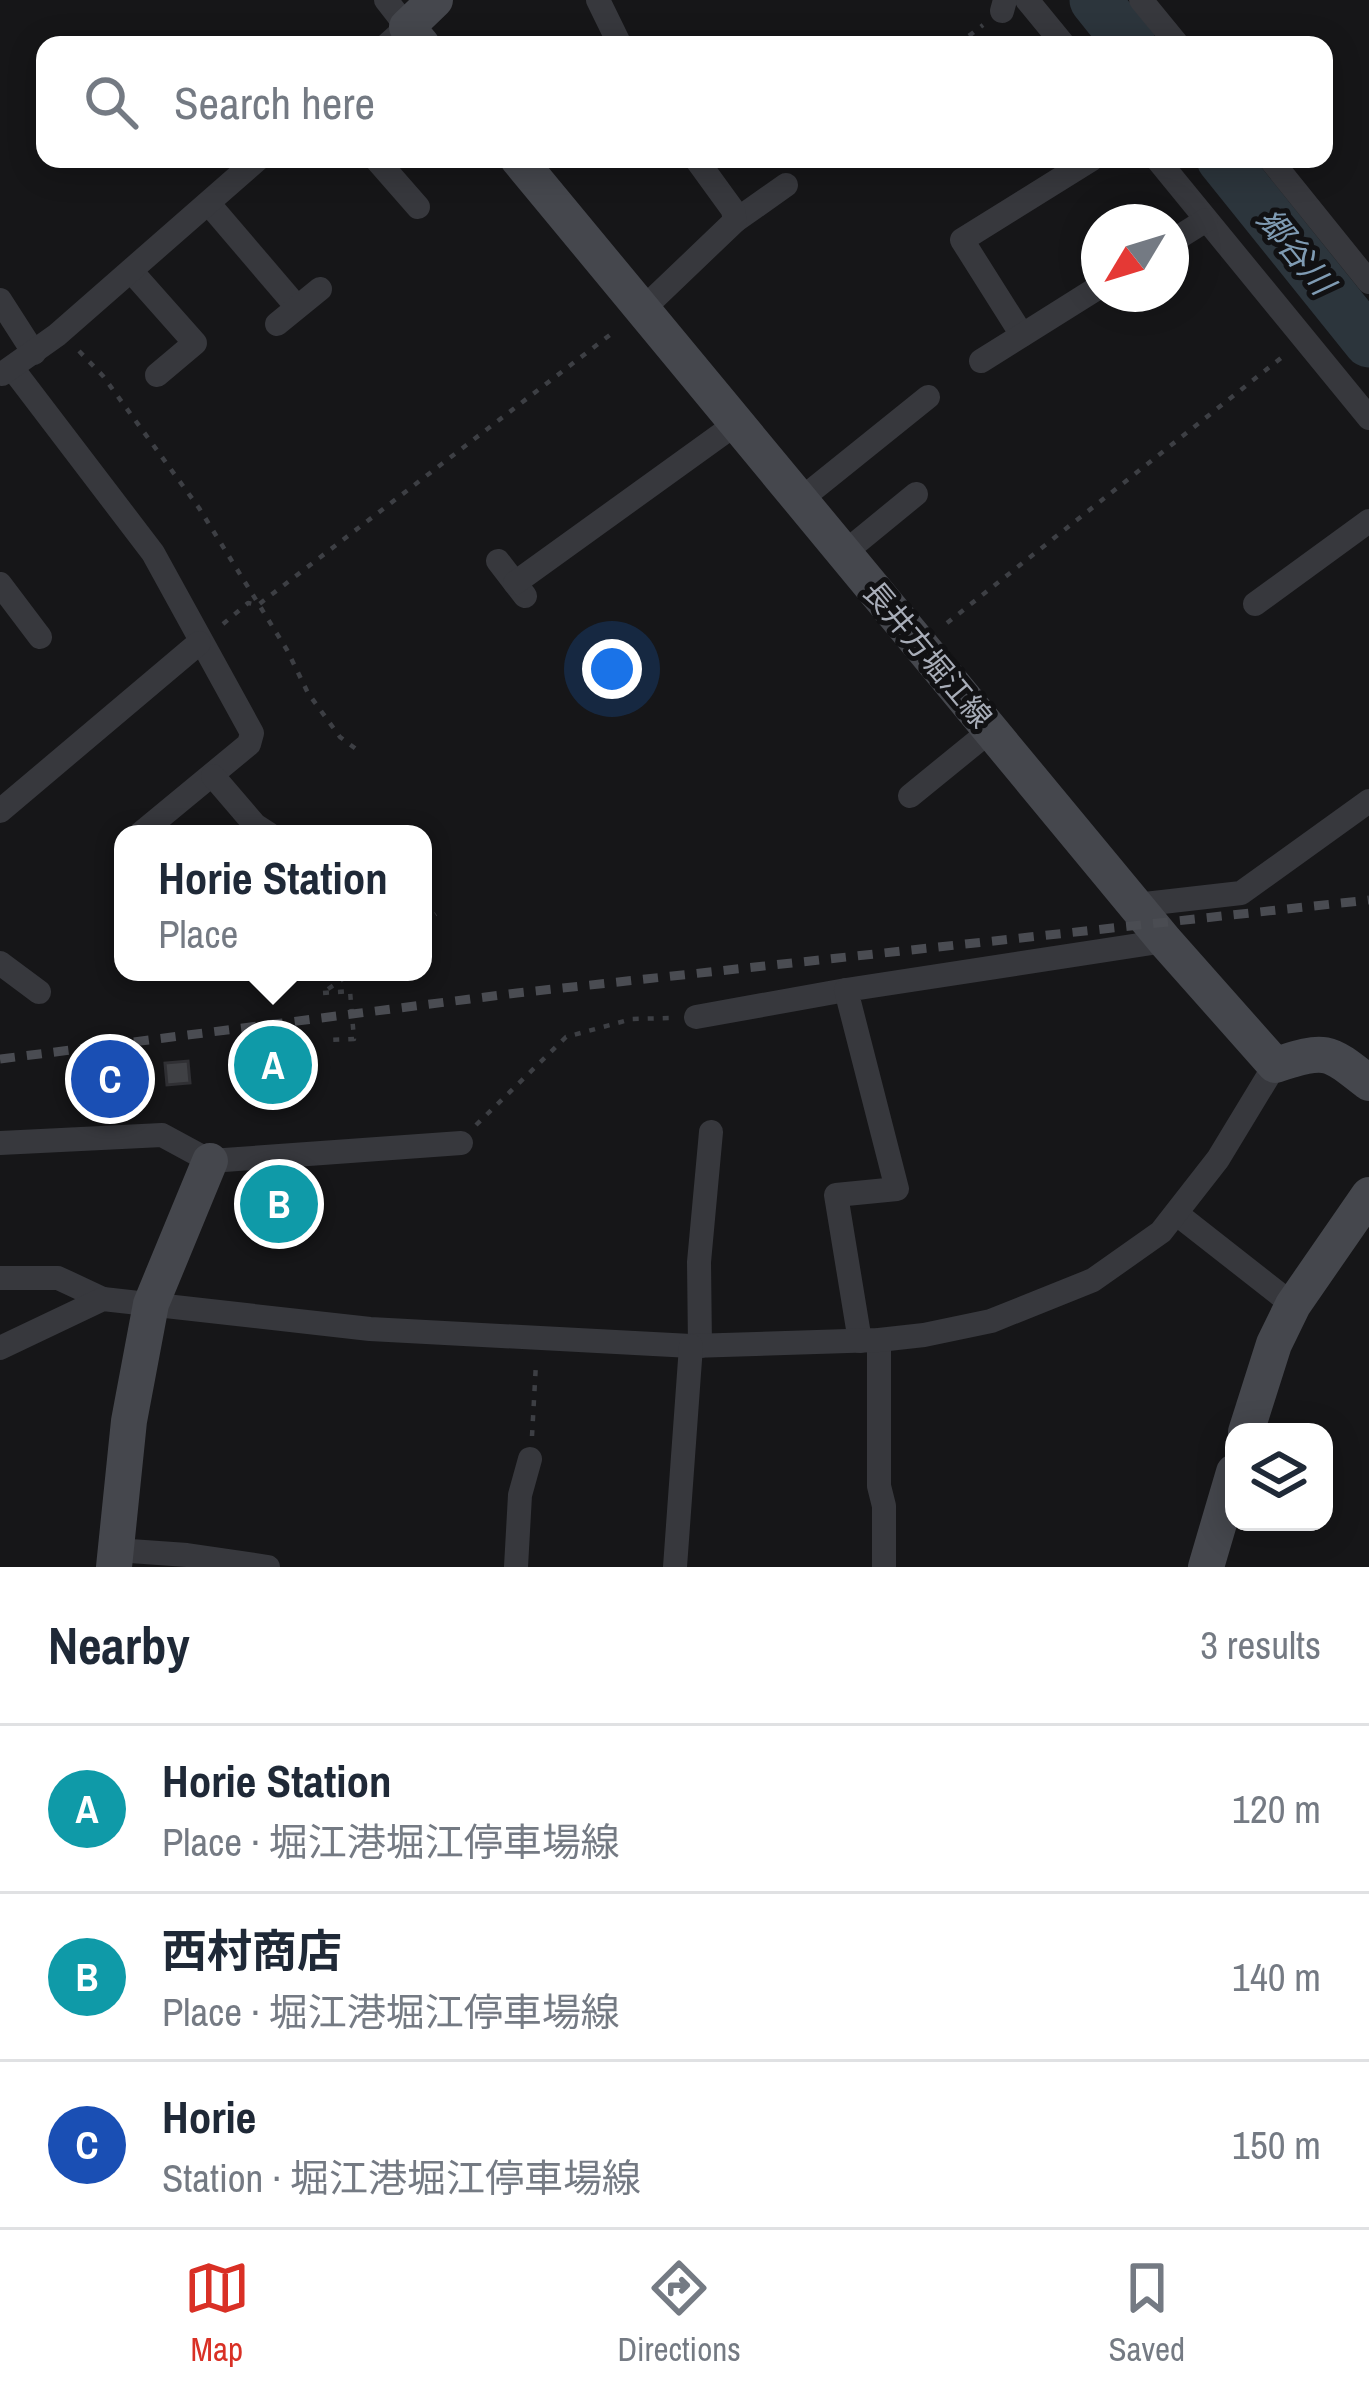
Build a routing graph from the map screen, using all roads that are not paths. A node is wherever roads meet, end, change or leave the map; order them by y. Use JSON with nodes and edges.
{"nodes":[{"id":1,"x":435,"y":0,"type":"edge"},
{"id":2,"x":598,"y":0,"type":"edge"},
{"id":3,"x":1027,"y":0,"type":"edge"},
{"id":4,"x":1142,"y":0,"type":"edge"},
{"id":5,"x":401,"y":29,"type":"edge"},
{"id":6,"x":616,"y":36,"type":"edge"},
{"id":7,"x":1057,"y":36,"type":"edge"},
{"id":8,"x":1171,"y":36,"type":"edge"},
{"id":9,"x":249,"y":168,"type":"edge"},
{"id":10,"x":384,"y":168,"type":"edge"},
{"id":11,"x":526,"y":168,"type":"edge"},
{"id":12,"x":703,"y":168,"type":"edge"},
{"id":13,"x":1077,"y":168,"type":"edge"},
{"id":14,"x":1164,"y":168,"type":"edge"},
{"id":15,"x":1277,"y":168,"type":"edge"},
{"id":16,"x":786,"y":185,"type":"dead end"},
{"id":17,"x":209,"y":204,"type":"junction"},
{"id":18,"x":418,"y":208,"type":"dead end"},
{"id":19,"x":1206,"y":220,"type":"junction"},
{"id":20,"x":735,"y":221,"type":"junction"},
{"id":21,"x":1189,"y":231,"type":"edge"},
{"id":22,"x":132,"y":272,"type":"junction"},
{"id":23,"x":1369,"y":282,"type":"edge"},
{"id":24,"x":320,"y":289,"type":"dead end"},
{"id":25,"x":1081,"y":298,"type":"edge"},
{"id":26,"x":0,"y":300,"type":"edge"},
{"id":27,"x":643,"y":309,"type":"junction"},
{"id":28,"x":1022,"y":335,"type":"junction"},
{"id":29,"x":34,"y":353,"type":"junction"},
{"id":30,"x":981,"y":361,"type":"dead end"},
{"id":31,"x":6,"y":372,"type":"edge"},
{"id":32,"x":157,"y":375,"type":"dead end"},
{"id":33,"x":928,"y":397,"type":"dead end"},
{"id":34,"x":1369,"y":418,"type":"edge"},
{"id":35,"x":737,"y":423,"type":"junction"},
{"id":36,"x":916,"y":494,"type":"dead end"},
{"id":37,"x":800,"y":500,"type":"junction"},
{"id":38,"x":1369,"y":521,"type":"edge"},
{"id":39,"x":844,"y":553,"type":"junction"},
{"id":40,"x":498,"y":561,"type":"dead end"},
{"id":41,"x":2,"y":590,"type":"edge"},
{"id":42,"x":1255,"y":604,"type":"dead end"},
{"id":43,"x":40,"y":637,"type":"dead end"},
{"id":44,"x":199,"y":643,"type":"junction"},
{"id":45,"x":991,"y":730,"type":"junction"},
{"id":46,"x":213,"y":776,"type":"junction"},
{"id":47,"x":910,"y":796,"type":"dead end"},
{"id":48,"x":1369,"y":800,"type":"edge"},
{"id":49,"x":0,"y":812,"type":"edge"},
{"id":50,"x":151,"y":825,"type":"edge"},
{"id":51,"x":256,"y":825,"type":"edge"},
{"id":52,"x":1136,"y":905,"type":"junction"},
{"id":53,"x":1165,"y":941,"type":"junction"},
{"id":54,"x":0,"y":963,"type":"edge"},
{"id":55,"x":846,"y":990,"type":"junction"},
{"id":56,"x":39,"y":992,"type":"dead end"},
{"id":57,"x":696,"y":1017,"type":"road end"},
{"id":58,"x":1275,"y":1065,"type":"junction"},
{"id":59,"x":1369,"y":1083,"type":"edge"},
{"id":60,"x":711,"y":1132,"type":"dead end"},
{"id":61,"x":460,"y":1142,"type":"road end"},
{"id":62,"x":0,"y":1143,"type":"edge"},
{"id":63,"x":210,"y":1161,"type":"junction"},
{"id":64,"x":1369,"y":1195,"type":"edge"},
{"id":65,"x":1177,"y":1214,"type":"junction"},
{"id":66,"x":0,"y":1278,"type":"edge"},
{"id":67,"x":103,"y":1299,"type":"junction"},
{"id":68,"x":152,"y":1304,"type":"junction"},
{"id":69,"x":1292,"y":1305,"type":"junction"},
{"id":70,"x":870,"y":1341,"type":"junction"},
{"id":71,"x":695,"y":1346,"type":"junction"},
{"id":72,"x":0,"y":1348,"type":"edge"},
{"id":73,"x":1249,"y":1423,"type":"edge"},
{"id":74,"x":530,"y":1459,"type":"road end"},
{"id":75,"x":1225,"y":1503,"type":"edge"},
{"id":76,"x":115,"y":1559,"type":"edge"},
{"id":77,"x":268,"y":1567,"type":"edge"},
{"id":78,"x":516,"y":1567,"type":"edge"},
{"id":79,"x":675,"y":1567,"type":"edge"},
{"id":80,"x":884,"y":1567,"type":"edge"},
{"id":81,"x":1206,"y":1567,"type":"edge"}],
"edges":[{"from":1,"to":5,"type":"main road"},
{"from":2,"to":6,"type":"street"},
{"from":3,"to":7,"type":"street"},
{"from":4,"to":8,"type":"street"},
{"from":9,"to":17,"type":"street"},
{"from":10,"to":18,"type":"street"},
{"from":11,"to":27,"type":"main road","name":"長井方堀江線"},
{"from":12,"to":20,"type":"street"},
{"from":13,"to":28,"type":"street"},
{"from":14,"to":19,"type":"street"},
{"from":15,"to":23,"type":"street"},
{"from":16,"to":20,"type":"street"},
{"from":17,"to":22,"type":"street"},
{"from":17,"to":24,"type":"street"},
{"from":19,"to":21,"type":"street"},
{"from":19,"to":34,"type":"street"},
{"from":20,"to":27,"type":"street"},
{"from":22,"to":29,"type":"street"},
{"from":22,"to":32,"type":"street"},
{"from":25,"to":28,"type":"street"},
{"from":26,"to":29,"type":"street"},
{"from":27,"to":35,"type":"main road","name":"長井方堀江線"},
{"from":28,"to":30,"type":"street"},
{"from":29,"to":31,"type":"street"},
{"from":31,"to":44,"type":"street"},
{"from":33,"to":37,"type":"street"},
{"from":35,"to":37,"type":"main road","name":"長井方堀江線"},
{"from":35,"to":40,"type":"street"},
{"from":36,"to":39,"type":"street"},
{"from":37,"to":39,"type":"main road","name":"長井方堀江線"},
{"from":38,"to":42,"type":"street"},
{"from":39,"to":45,"type":"main road","name":"長井方堀江線"},
{"from":41,"to":43,"type":"street"},
{"from":44,"to":46,"type":"street"},
{"from":44,"to":49,"type":"street"},
{"from":45,"to":47,"type":"street"},
{"from":45,"to":52,"type":"main road","name":"長井方堀江線"},
{"from":46,"to":50,"type":"street"},
{"from":46,"to":51,"type":"street"},
{"from":48,"to":52,"type":"street"},
{"from":52,"to":53,"type":"main road","name":"長井方堀江線"},
{"from":53,"to":55,"type":"street"},
{"from":53,"to":58,"type":"main road","name":"長井方堀江線"},
{"from":54,"to":56,"type":"street"},
{"from":55,"to":57,"type":"street"},
{"from":55,"to":70,"type":"street"},
{"from":58,"to":59,"type":"main road"},
{"from":58,"to":65,"type":"street"},
{"from":60,"to":71,"type":"street"},
{"from":61,"to":63,"type":"street"},
{"from":62,"to":63,"type":"street"},
{"from":63,"to":68,"type":"main road"},
{"from":64,"to":69,"type":"main road"},
{"from":65,"to":69,"type":"street"},
{"from":65,"to":70,"type":"street"},
{"from":66,"to":67,"type":"street"},
{"from":67,"to":68,"type":"street"},
{"from":67,"to":72,"type":"street"},
{"from":68,"to":71,"type":"street"},
{"from":68,"to":76,"type":"main road"},
{"from":69,"to":73,"type":"main road"},
{"from":70,"to":71,"type":"street"},
{"from":70,"to":80,"type":"street"},
{"from":71,"to":79,"type":"street"},
{"from":74,"to":78,"type":"street"},
{"from":75,"to":81,"type":"main road"},
{"from":76,"to":77,"type":"street"}]}
